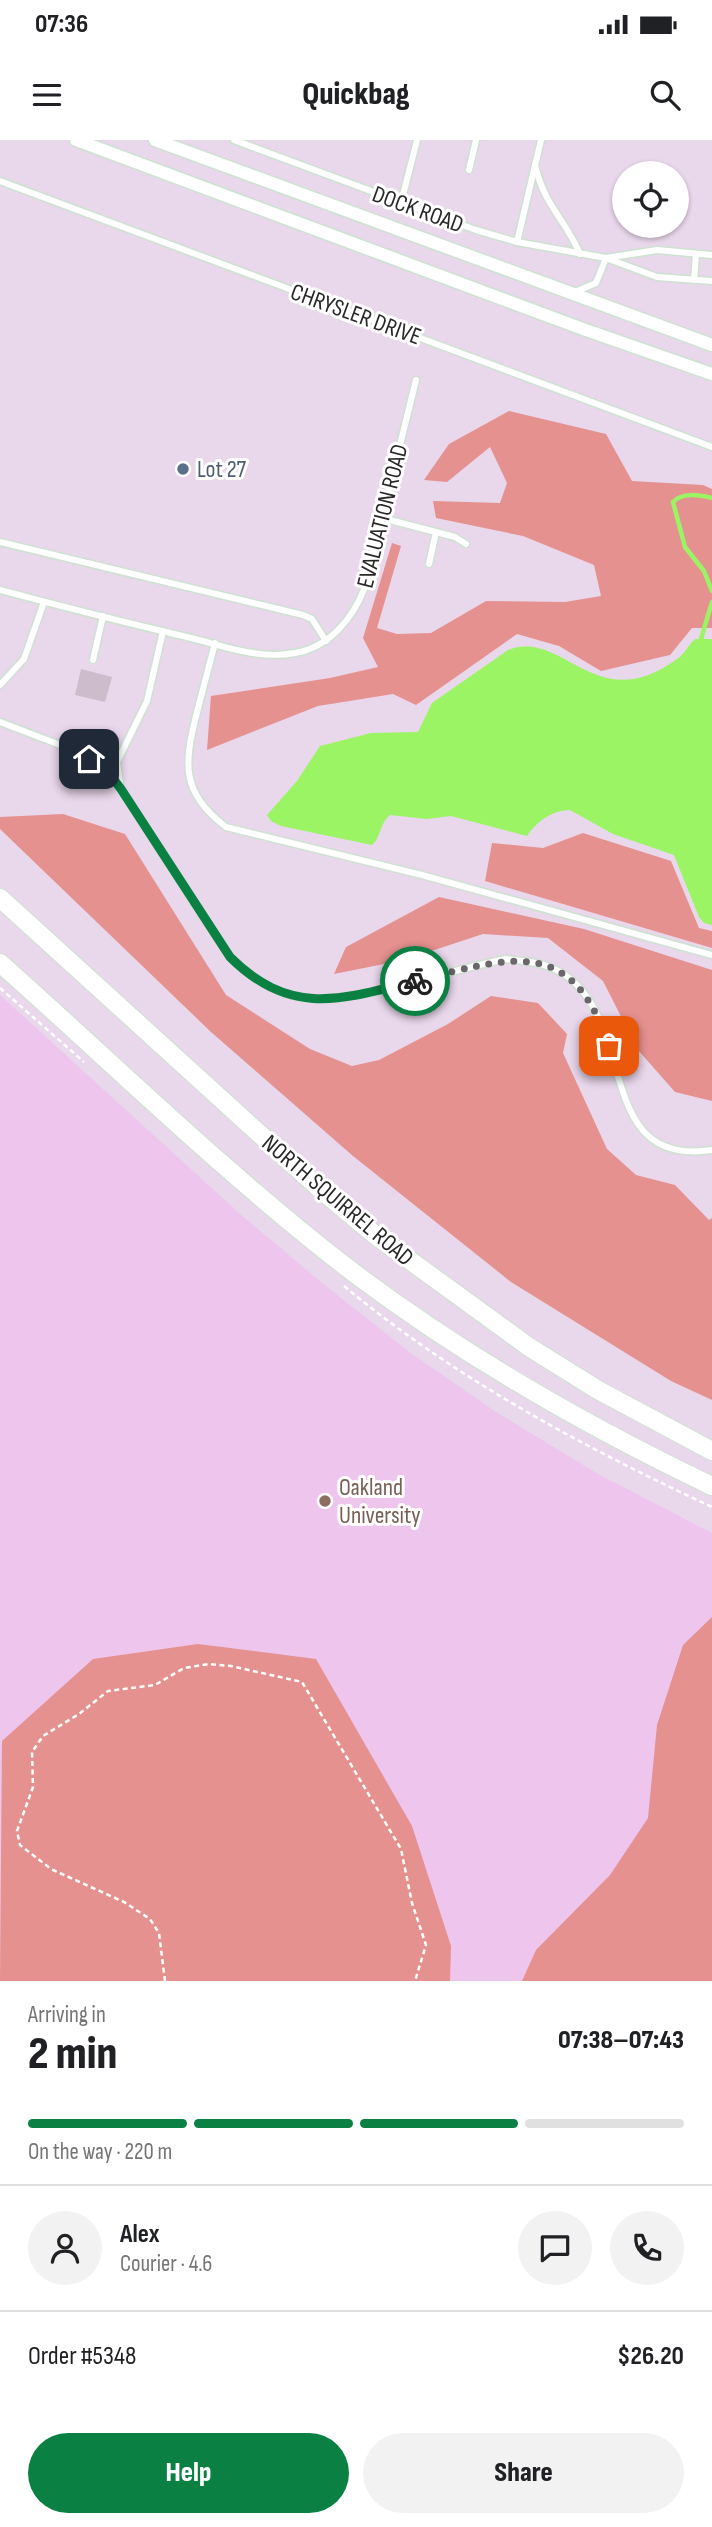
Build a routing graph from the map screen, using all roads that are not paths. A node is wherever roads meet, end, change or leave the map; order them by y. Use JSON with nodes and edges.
{"nodes":[{"id":1,"x":76,"y":140,"type":"edge"},
{"id":2,"x":155,"y":140,"type":"edge"},
{"id":3,"x":234,"y":140,"type":"edge"},
{"id":4,"x":417,"y":140,"type":"edge"},
{"id":5,"x":476,"y":140,"type":"edge"},
{"id":6,"x":541,"y":140,"type":"edge"},
{"id":7,"x":535,"y":163,"type":"junction"},
{"id":8,"x":469,"y":170,"type":"dead end"},
{"id":9,"x":0,"y":181,"type":"edge"},
{"id":10,"x":401,"y":203,"type":"junction"},
{"id":11,"x":517,"y":242,"type":"junction"},
{"id":12,"x":580,"y":254,"type":"junction"},
{"id":13,"x":696,"y":254,"type":"junction"},
{"id":14,"x":712,"y":255,"type":"edge"},
{"id":15,"x":607,"y":258,"type":"junction"},
{"id":16,"x":694,"y":280,"type":"junction"},
{"id":17,"x":712,"y":281,"type":"edge"},
{"id":18,"x":564,"y":293,"type":"junction"},
{"id":19,"x":712,"y":345,"type":"edge"},
{"id":20,"x":712,"y":373,"type":"edge"},
{"id":21,"x":416,"y":380,"type":"dead end"},
{"id":22,"x":712,"y":447,"type":"edge"},
{"id":23,"x":382,"y":518,"type":"junction"},
{"id":24,"x":436,"y":532,"type":"junction"},
{"id":25,"x":0,"y":542,"type":"edge"},
{"id":26,"x":466,"y":544,"type":"dead end"},
{"id":27,"x":429,"y":564,"type":"dead end"},
{"id":28,"x":0,"y":590,"type":"edge"},
{"id":29,"x":44,"y":601,"type":"junction"},
{"id":30,"x":103,"y":616,"type":"junction"},
{"id":31,"x":163,"y":631,"type":"junction"},
{"id":32,"x":326,"y":641,"type":"junction"},
{"id":33,"x":215,"y":643,"type":"junction"},
{"id":34,"x":93,"y":660,"type":"dead end"},
{"id":35,"x":0,"y":684,"type":"edge"},
{"id":36,"x":0,"y":722,"type":"edge"},
{"id":37,"x":121,"y":789,"type":"junction"},
{"id":38,"x":0,"y":898,"type":"edge"},
{"id":39,"x":712,"y":955,"type":"edge"},
{"id":40,"x":0,"y":963,"type":"edge"},
{"id":41,"x":712,"y":1150,"type":"edge"},
{"id":42,"x":712,"y":1451,"type":"edge"},
{"id":43,"x":712,"y":1486,"type":"edge"}],
"edges":[{"from":1,"to":20,"type":"street"},
{"from":2,"to":18,"type":"street"},
{"from":3,"to":10,"type":"lane","name":"DOCK ROAD"},
{"from":4,"to":10,"type":"lane"},
{"from":5,"to":8,"type":"lane"},
{"from":6,"to":7,"type":"lane"},
{"from":7,"to":11,"type":"lane"},
{"from":7,"to":12,"type":"lane"},
{"from":9,"to":22,"type":"lane","name":"CHRYSLER DRIVE"},
{"from":10,"to":11,"type":"lane","name":"DOCK ROAD"},
{"from":11,"to":12,"type":"lane","name":"DOCK ROAD"},
{"from":12,"to":15,"type":"lane","name":"DOCK ROAD"},
{"from":13,"to":14,"type":"lane","name":"DOCK ROAD"},
{"from":13,"to":15,"type":"lane","name":"DOCK ROAD"},
{"from":13,"to":16,"type":"lane"},
{"from":15,"to":16,"type":"lane","name":"DOCK ROAD"},
{"from":15,"to":18,"type":"lane"},
{"from":16,"to":17,"type":"lane","name":"DOCK ROAD"},
{"from":18,"to":19,"type":"street"},
{"from":21,"to":23,"type":"lane","name":"EVALUATION ROAD"},
{"from":23,"to":24,"type":"lane"},
{"from":23,"to":32,"type":"lane","name":"EVALUATION ROAD"},
{"from":24,"to":26,"type":"lane"},
{"from":24,"to":27,"type":"lane"},
{"from":25,"to":32,"type":"lane"},
{"from":28,"to":29,"type":"lane","name":"EVALUATION ROAD"},
{"from":29,"to":30,"type":"lane","name":"EVALUATION ROAD"},
{"from":29,"to":35,"type":"lane"},
{"from":30,"to":31,"type":"lane","name":"EVALUATION ROAD"},
{"from":30,"to":34,"type":"lane"},
{"from":31,"to":33,"type":"lane","name":"EVALUATION ROAD"},
{"from":31,"to":37,"type":"lane"},
{"from":32,"to":33,"type":"lane","name":"EVALUATION ROAD"},
{"from":33,"to":39,"type":"lane"},
{"from":36,"to":37,"type":"lane"},
{"from":37,"to":41,"type":"lane"},
{"from":38,"to":42,"type":"main road","name":"NORTH SQUIRREL ROAD"},
{"from":40,"to":43,"type":"main road","name":"NORTH SQUIRREL ROAD"}]}
